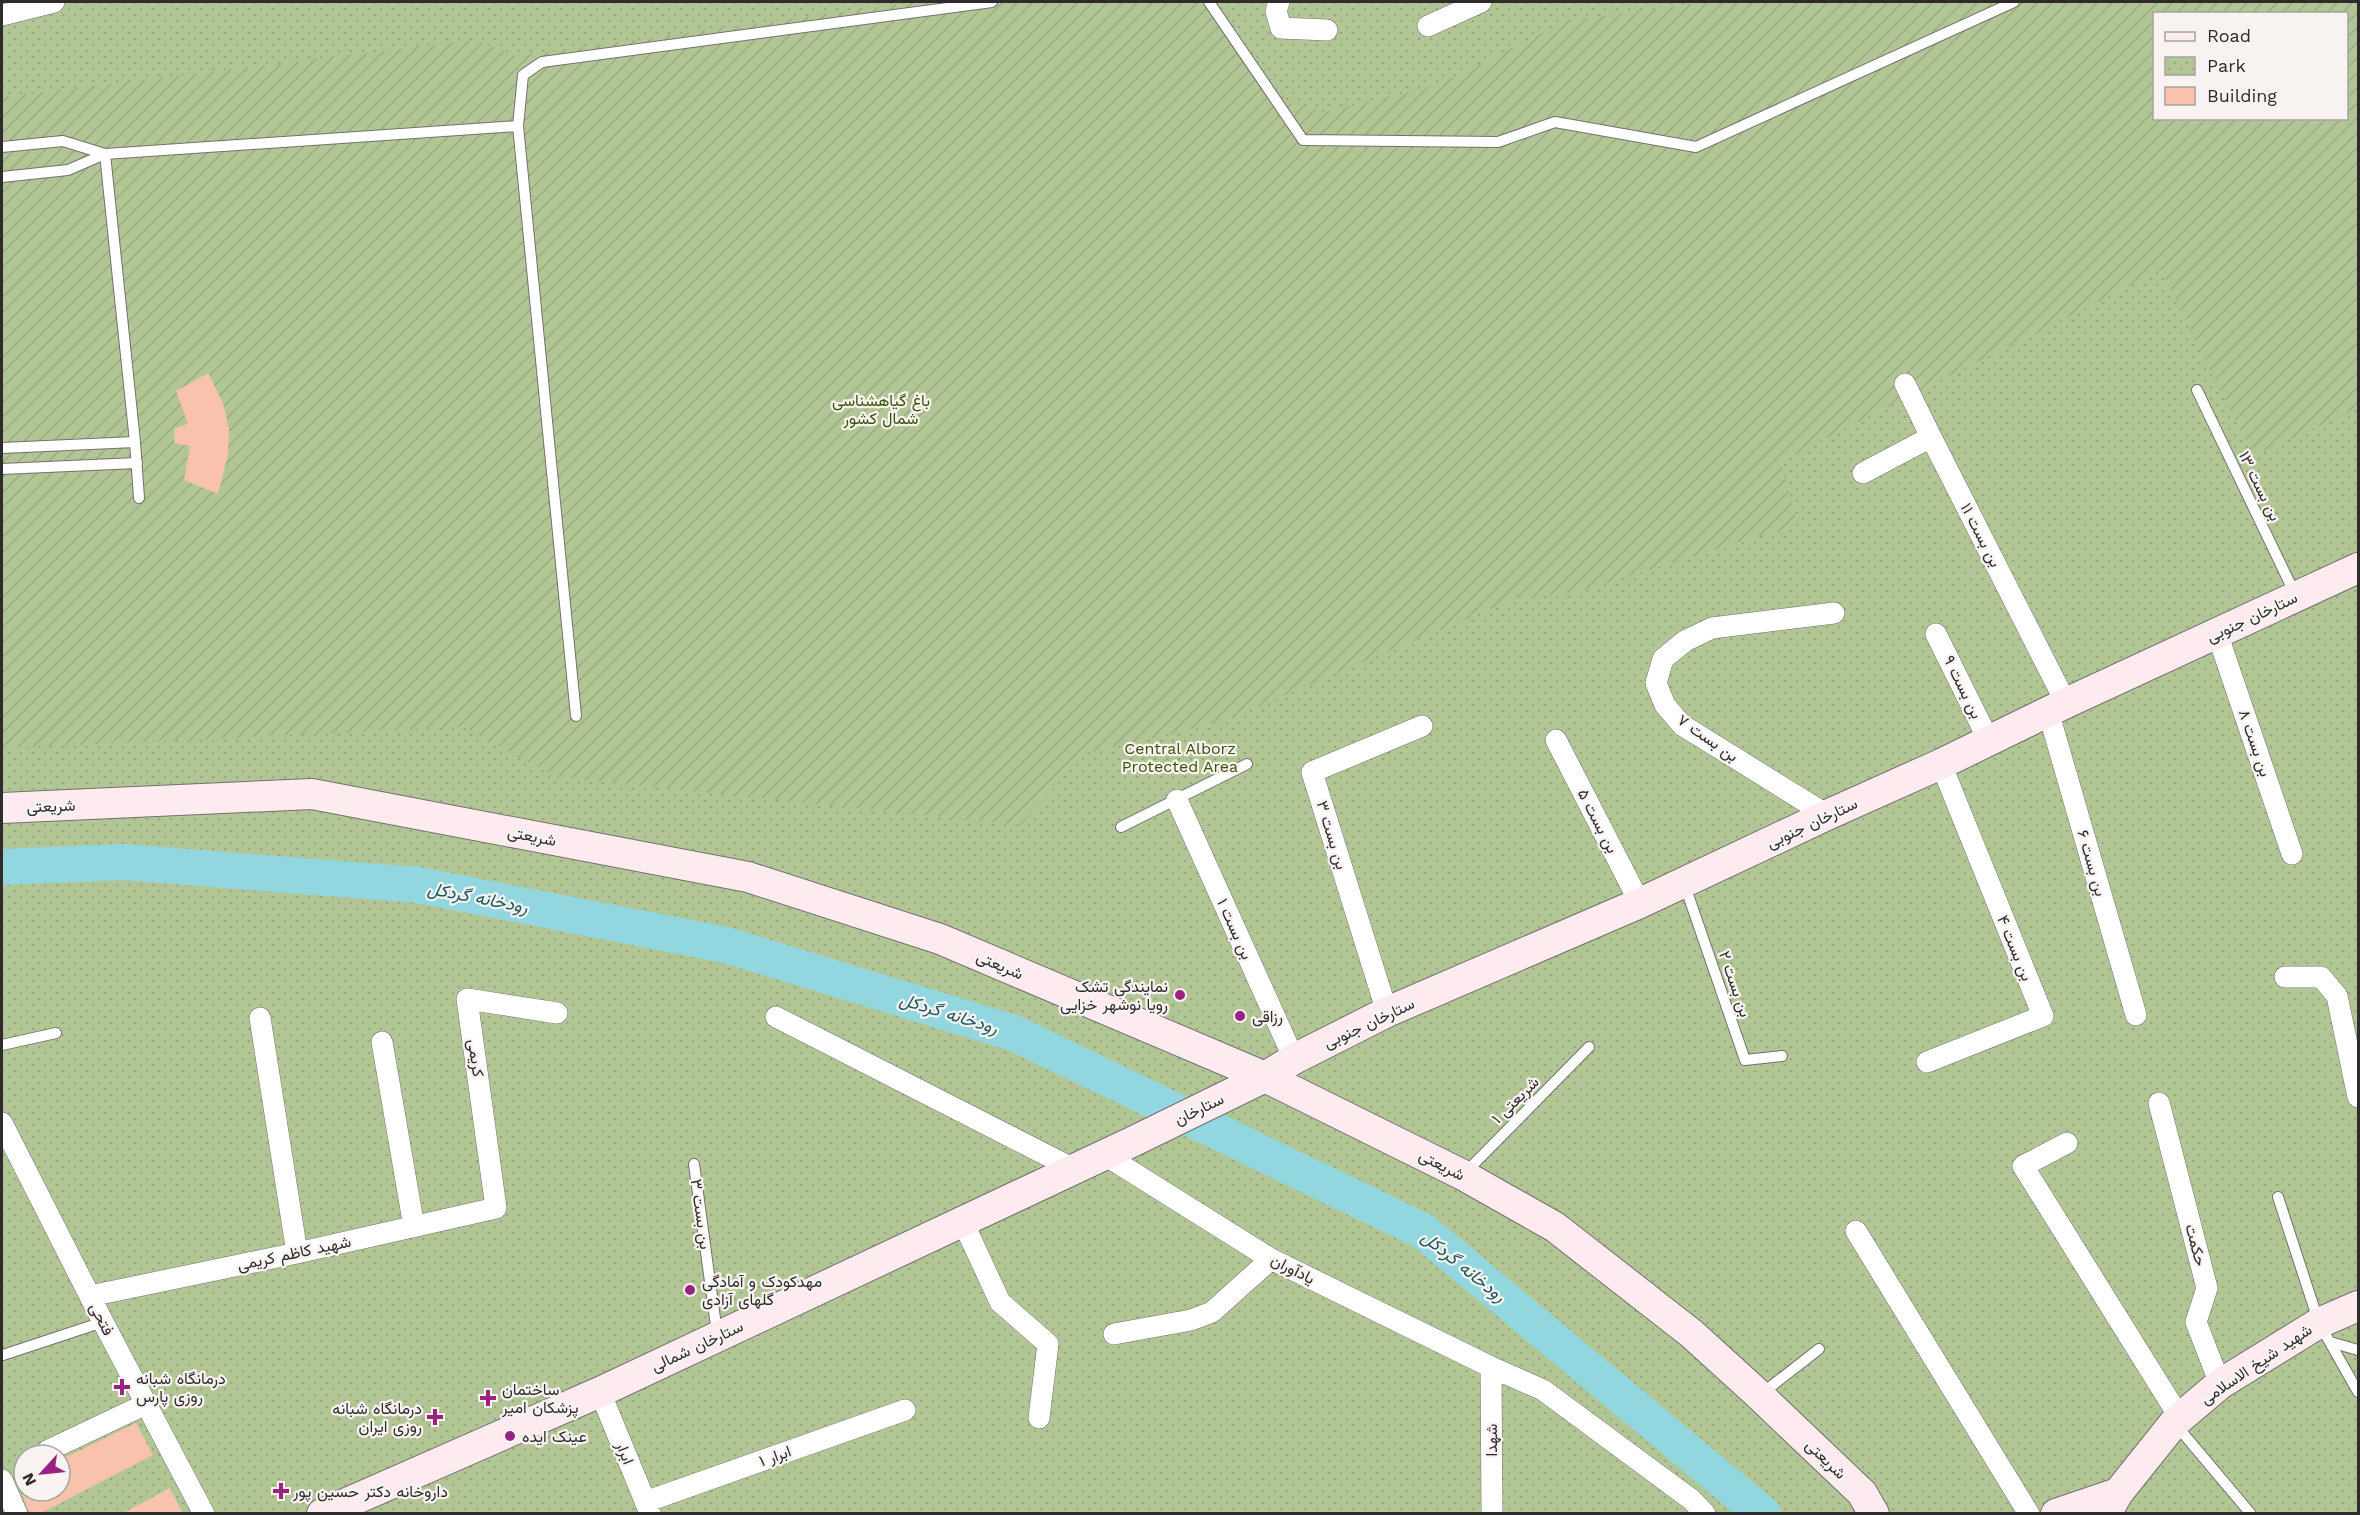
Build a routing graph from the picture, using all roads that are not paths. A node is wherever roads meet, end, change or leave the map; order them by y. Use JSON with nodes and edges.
{"nodes":[{"id":1,"x":54,"y":2,"type":"edge"},
{"id":2,"x":992,"y":2,"type":"edge"},
{"id":3,"x":1209,"y":2,"type":"edge"},
{"id":4,"x":1279,"y":2,"type":"edge"},
{"id":5,"x":1481,"y":2,"type":"edge"},
{"id":6,"x":2014,"y":2,"type":"edge"},
{"id":7,"x":2,"y":15,"type":"edge"},
{"id":8,"x":1428,"y":26,"type":"dead end"},
{"id":9,"x":1327,"y":30,"type":"dead end"},
{"id":10,"x":518,"y":126,"type":"junction"},
{"id":11,"x":2,"y":147,"type":"edge"},
{"id":12,"x":105,"y":154,"type":"junction"},
{"id":13,"x":2,"y":177,"type":"edge"},
{"id":14,"x":1905,"y":384,"type":"dead end"},
{"id":15,"x":2197,"y":390,"type":"dead end"},
{"id":16,"x":1931,"y":437,"type":"junction"},
{"id":17,"x":135,"y":442,"type":"junction"},
{"id":18,"x":2,"y":448,"type":"edge"},
{"id":19,"x":137,"y":464,"type":"junction"},
{"id":20,"x":2,"y":469,"type":"edge"},
{"id":21,"x":1863,"y":473,"type":"dead end"},
{"id":22,"x":139,"y":498,"type":"dead end"},
{"id":23,"x":2358,"y":568,"type":"edge"},
{"id":24,"x":2296,"y":596,"type":"junction"},
{"id":25,"x":1834,"y":612,"type":"dead end"},
{"id":26,"x":2217,"y":633,"type":"junction"},
{"id":27,"x":1936,"y":634,"type":"dead end"},
{"id":28,"x":2057,"y":707,"type":"junction"},
{"id":29,"x":576,"y":716,"type":"dead end"},
{"id":30,"x":1422,"y":726,"type":"dead end"},
{"id":31,"x":1556,"y":740,"type":"dead end"},
{"id":32,"x":1989,"y":741,"type":"junction"},
{"id":33,"x":1247,"y":764,"type":"dead end"},
{"id":34,"x":1941,"y":764,"type":"junction"},
{"id":35,"x":1177,"y":800,"type":"junction"},
{"id":36,"x":2,"y":808,"type":"edge"},
{"id":37,"x":1827,"y":815,"type":"junction"},
{"id":38,"x":1121,"y":826,"type":"dead end"},
{"id":39,"x":2292,"y":854,"type":"dead end"},
{"id":40,"x":1684,"y":883,"type":"junction"},
{"id":41,"x":1640,"y":903,"type":"junction"},
{"id":42,"x":2285,"y":976,"type":"dead end"},
{"id":43,"x":1387,"y":1012,"type":"junction"},
{"id":44,"x":557,"y":1013,"type":"dead end"},
{"id":45,"x":2136,"y":1015,"type":"dead end"},
{"id":46,"x":777,"y":1017,"type":"dead end"},
{"id":47,"x":260,"y":1018,"type":"dead end"},
{"id":48,"x":56,"y":1033,"type":"dead end"},
{"id":49,"x":382,"y":1042,"type":"dead end"},
{"id":50,"x":2,"y":1045,"type":"edge"},
{"id":51,"x":1589,"y":1047,"type":"dead end"},
{"id":52,"x":1782,"y":1056,"type":"dead end"},
{"id":53,"x":1294,"y":1059,"type":"junction"},
{"id":54,"x":1927,"y":1062,"type":"dead end"},
{"id":55,"x":1265,"y":1077,"type":"junction"},
{"id":56,"x":2358,"y":1088,"type":"edge"},
{"id":57,"x":2159,"y":1103,"type":"dead end"},
{"id":58,"x":2,"y":1123,"type":"edge"},
{"id":59,"x":1134,"y":1141,"type":"joint"},
{"id":60,"x":2067,"y":1143,"type":"dead end"},
{"id":61,"x":1105,"y":1155,"type":"junction"},
{"id":62,"x":694,"y":1164,"type":"dead end"},
{"id":63,"x":1074,"y":1169,"type":"junction"},
{"id":64,"x":1463,"y":1175,"type":"junction"},
{"id":65,"x":2278,"y":1197,"type":"dead end"},
{"id":66,"x":496,"y":1208,"type":"joint"},
{"id":67,"x":963,"y":1222,"type":"junction"},
{"id":68,"x":414,"y":1227,"type":"junction"},
{"id":69,"x":1856,"y":1231,"type":"dead end"},
{"id":70,"x":297,"y":1253,"type":"junction"},
{"id":71,"x":1271,"y":1259,"type":"junction"},
{"id":72,"x":90,"y":1296,"type":"junction"},
{"id":73,"x":2358,"y":1306,"type":"edge"},
{"id":74,"x":103,"y":1322,"type":"junction"},
{"id":75,"x":2324,"y":1333,"type":"junction"},
{"id":76,"x":1114,"y":1334,"type":"dead end"},
{"id":77,"x":717,"y":1336,"type":"junction"},
{"id":78,"x":1819,"y":1349,"type":"dead end"},
{"id":79,"x":2358,"y":1350,"type":"edge"},
{"id":80,"x":3,"y":1354,"type":"dead end"},
{"id":81,"x":1491,"y":1367,"type":"junction"},
{"id":82,"x":2220,"y":1384,"type":"junction"},
{"id":83,"x":600,"y":1392,"type":"junction"},
{"id":84,"x":2358,"y":1392,"type":"edge"},
{"id":85,"x":1760,"y":1395,"type":"junction"},
{"id":86,"x":146,"y":1404,"type":"junction"},
{"id":87,"x":905,"y":1410,"type":"dead end"},
{"id":88,"x":1039,"y":1418,"type":"dead end"},
{"id":89,"x":2177,"y":1420,"type":"junction"},
{"id":90,"x":64,"y":1443,"type":"edge"},
{"id":91,"x":2,"y":1479,"type":"edge"},
{"id":92,"x":1868,"y":1503,"type":"edge"},
{"id":93,"x":2112,"y":1503,"type":"edge"},
{"id":94,"x":648,"y":1508,"type":"edge"},
{"id":95,"x":17,"y":1514,"type":"edge"},
{"id":96,"x":204,"y":1514,"type":"edge"},
{"id":97,"x":322,"y":1514,"type":"edge"},
{"id":98,"x":1492,"y":1514,"type":"edge"},
{"id":99,"x":1705,"y":1514,"type":"edge"},
{"id":100,"x":1897,"y":1514,"type":"edge"},
{"id":101,"x":2029,"y":1514,"type":"edge"},
{"id":102,"x":2056,"y":1514,"type":"edge"},
{"id":103,"x":2251,"y":1514,"type":"edge"}],
"edges":[{"from":1,"to":7,"type":"street"},
{"from":2,"to":10,"type":"lane"},
{"from":3,"to":6,"type":"lane"},
{"from":4,"to":9,"type":"street"},
{"from":5,"to":8,"type":"street"},
{"from":10,"to":12,"type":"lane"},
{"from":10,"to":29,"type":"lane"},
{"from":11,"to":12,"type":"lane"},
{"from":12,"to":13,"type":"lane"},
{"from":12,"to":17,"type":"lane"},
{"from":14,"to":16,"type":"street","name":"بن بست ۱۱"},
{"from":15,"to":24,"type":"lane","name":"بن بست ۱۳"},
{"from":16,"to":21,"type":"street"},
{"from":16,"to":28,"type":"street","name":"بن بست ۱۱"},
{"from":17,"to":18,"type":"lane"},
{"from":17,"to":19,"type":"lane"},
{"from":19,"to":20,"type":"lane"},
{"from":19,"to":22,"type":"lane"},
{"from":23,"to":24,"type":"street","name":"ستارخان جنوبی"},
{"from":24,"to":26,"type":"street","name":"ستارخان جنوبی"},
{"from":25,"to":37,"type":"street","name":"بن بست ۷"},
{"from":26,"to":28,"type":"street","name":"ستارخان جنوبی"},
{"from":26,"to":39,"type":"street","name":"بن بست ۸"},
{"from":27,"to":32,"type":"street","name":"بن بست ۹"},
{"from":28,"to":32,"type":"street","name":"ستارخان جنوبی"},
{"from":28,"to":45,"type":"street","name":"بن بست ۶"},
{"from":30,"to":43,"type":"street","name":"بن بست ۳"},
{"from":31,"to":41,"type":"street","name":"بن بست ۵"},
{"from":32,"to":34,"type":"street","name":"ستارخان جنوبی"},
{"from":33,"to":35,"type":"lane"},
{"from":34,"to":37,"type":"street","name":"ستارخان جنوبی"},
{"from":34,"to":54,"type":"street","name":"بن بست ۴"},
{"from":35,"to":38,"type":"lane"},
{"from":35,"to":53,"type":"street","name":"بن بست ۱"},
{"from":36,"to":55,"type":"street","name":"شریعتی"},
{"from":37,"to":40,"type":"street","name":"ستارخان جنوبی"},
{"from":40,"to":41,"type":"street","name":"ستارخان جنوبی"},
{"from":40,"to":52,"type":"lane","name":"بن بست ۲"},
{"from":41,"to":43,"type":"street","name":"ستارخان جنوبی"},
{"from":42,"to":56,"type":"street"},
{"from":43,"to":53,"type":"street","name":"ستارخان جنوبی"},
{"from":44,"to":66,"type":"street","name":"کریمی"},
{"from":46,"to":63,"type":"street"},
{"from":47,"to":70,"type":"street"},
{"from":48,"to":50,"type":"lane"},
{"from":49,"to":68,"type":"street"},
{"from":51,"to":64,"type":"lane","name":"شریعتی ۱"},
{"from":53,"to":55,"type":"street","name":"ستارخان جنوبی"},
{"from":55,"to":59,"type":"street","name":"ستارخان"},
{"from":55,"to":64,"type":"street","name":"شریعتی"},
{"from":57,"to":82,"type":"street","name":"حکمت"},
{"from":58,"to":72,"type":"street","name":"فتحی"},
{"from":59,"to":61,"type":"street","name":"ستارخان شمالی"},
{"from":60,"to":89,"type":"street"},
{"from":61,"to":63,"type":"street","name":"ستارخان شمالی"},
{"from":61,"to":71,"type":"street","name":"یادآوران"},
{"from":62,"to":77,"type":"lane","name":"بن بست ۳"},
{"from":63,"to":67,"type":"street","name":"ستارخان شمالی"},
{"from":64,"to":85,"type":"street","name":"شریعتی"},
{"from":65,"to":75,"type":"lane"},
{"from":66,"to":68,"type":"street","name":"شهید کاظم کریمی"},
{"from":67,"to":77,"type":"street","name":"ستارخان شمالی"},
{"from":67,"to":88,"type":"street"},
{"from":68,"to":70,"type":"street","name":"شهید کاظم کریمی"},
{"from":69,"to":101,"type":"street"},
{"from":70,"to":72,"type":"street","name":"شهید کاظم کریمی"},
{"from":71,"to":76,"type":"street"},
{"from":71,"to":81,"type":"street","name":"یادآوران"},
{"from":72,"to":74,"type":"street","name":"فتحی"},
{"from":73,"to":75,"type":"street","name":"شهید شیخ الاسلامی"},
{"from":74,"to":80,"type":"lane"},
{"from":74,"to":86,"type":"street","name":"فتحی"},
{"from":75,"to":79,"type":"lane"},
{"from":75,"to":82,"type":"street","name":"شهید شیخ الاسلامی"},
{"from":75,"to":84,"type":"lane"},
{"from":77,"to":83,"type":"street","name":"ستارخان شمالی"},
{"from":78,"to":85,"type":"lane"},
{"from":81,"to":98,"type":"street","name":"شهدا"},
{"from":81,"to":99,"type":"street","name":"یادآوران"},
{"from":82,"to":89,"type":"street","name":"شهید شیخ الاسلامی"},
{"from":83,"to":94,"type":"street","name":"ابرار"},
{"from":83,"to":97,"type":"street","name":"ستارخان شمالی"},
{"from":85,"to":92,"type":"street","name":"شریعتی"},
{"from":86,"to":90,"type":"street"},
{"from":86,"to":96,"type":"street","name":"فتحی"},
{"from":87,"to":94,"type":"street","name":"ابرار ۱"},
{"from":89,"to":93,"type":"street","name":"شهید شیخ الاسلامی"},
{"from":89,"to":103,"type":"lane"},
{"from":91,"to":95,"type":"street"},
{"from":92,"to":100,"type":"street","name":"شریعتی"},
{"from":93,"to":102,"type":"street"}]}
